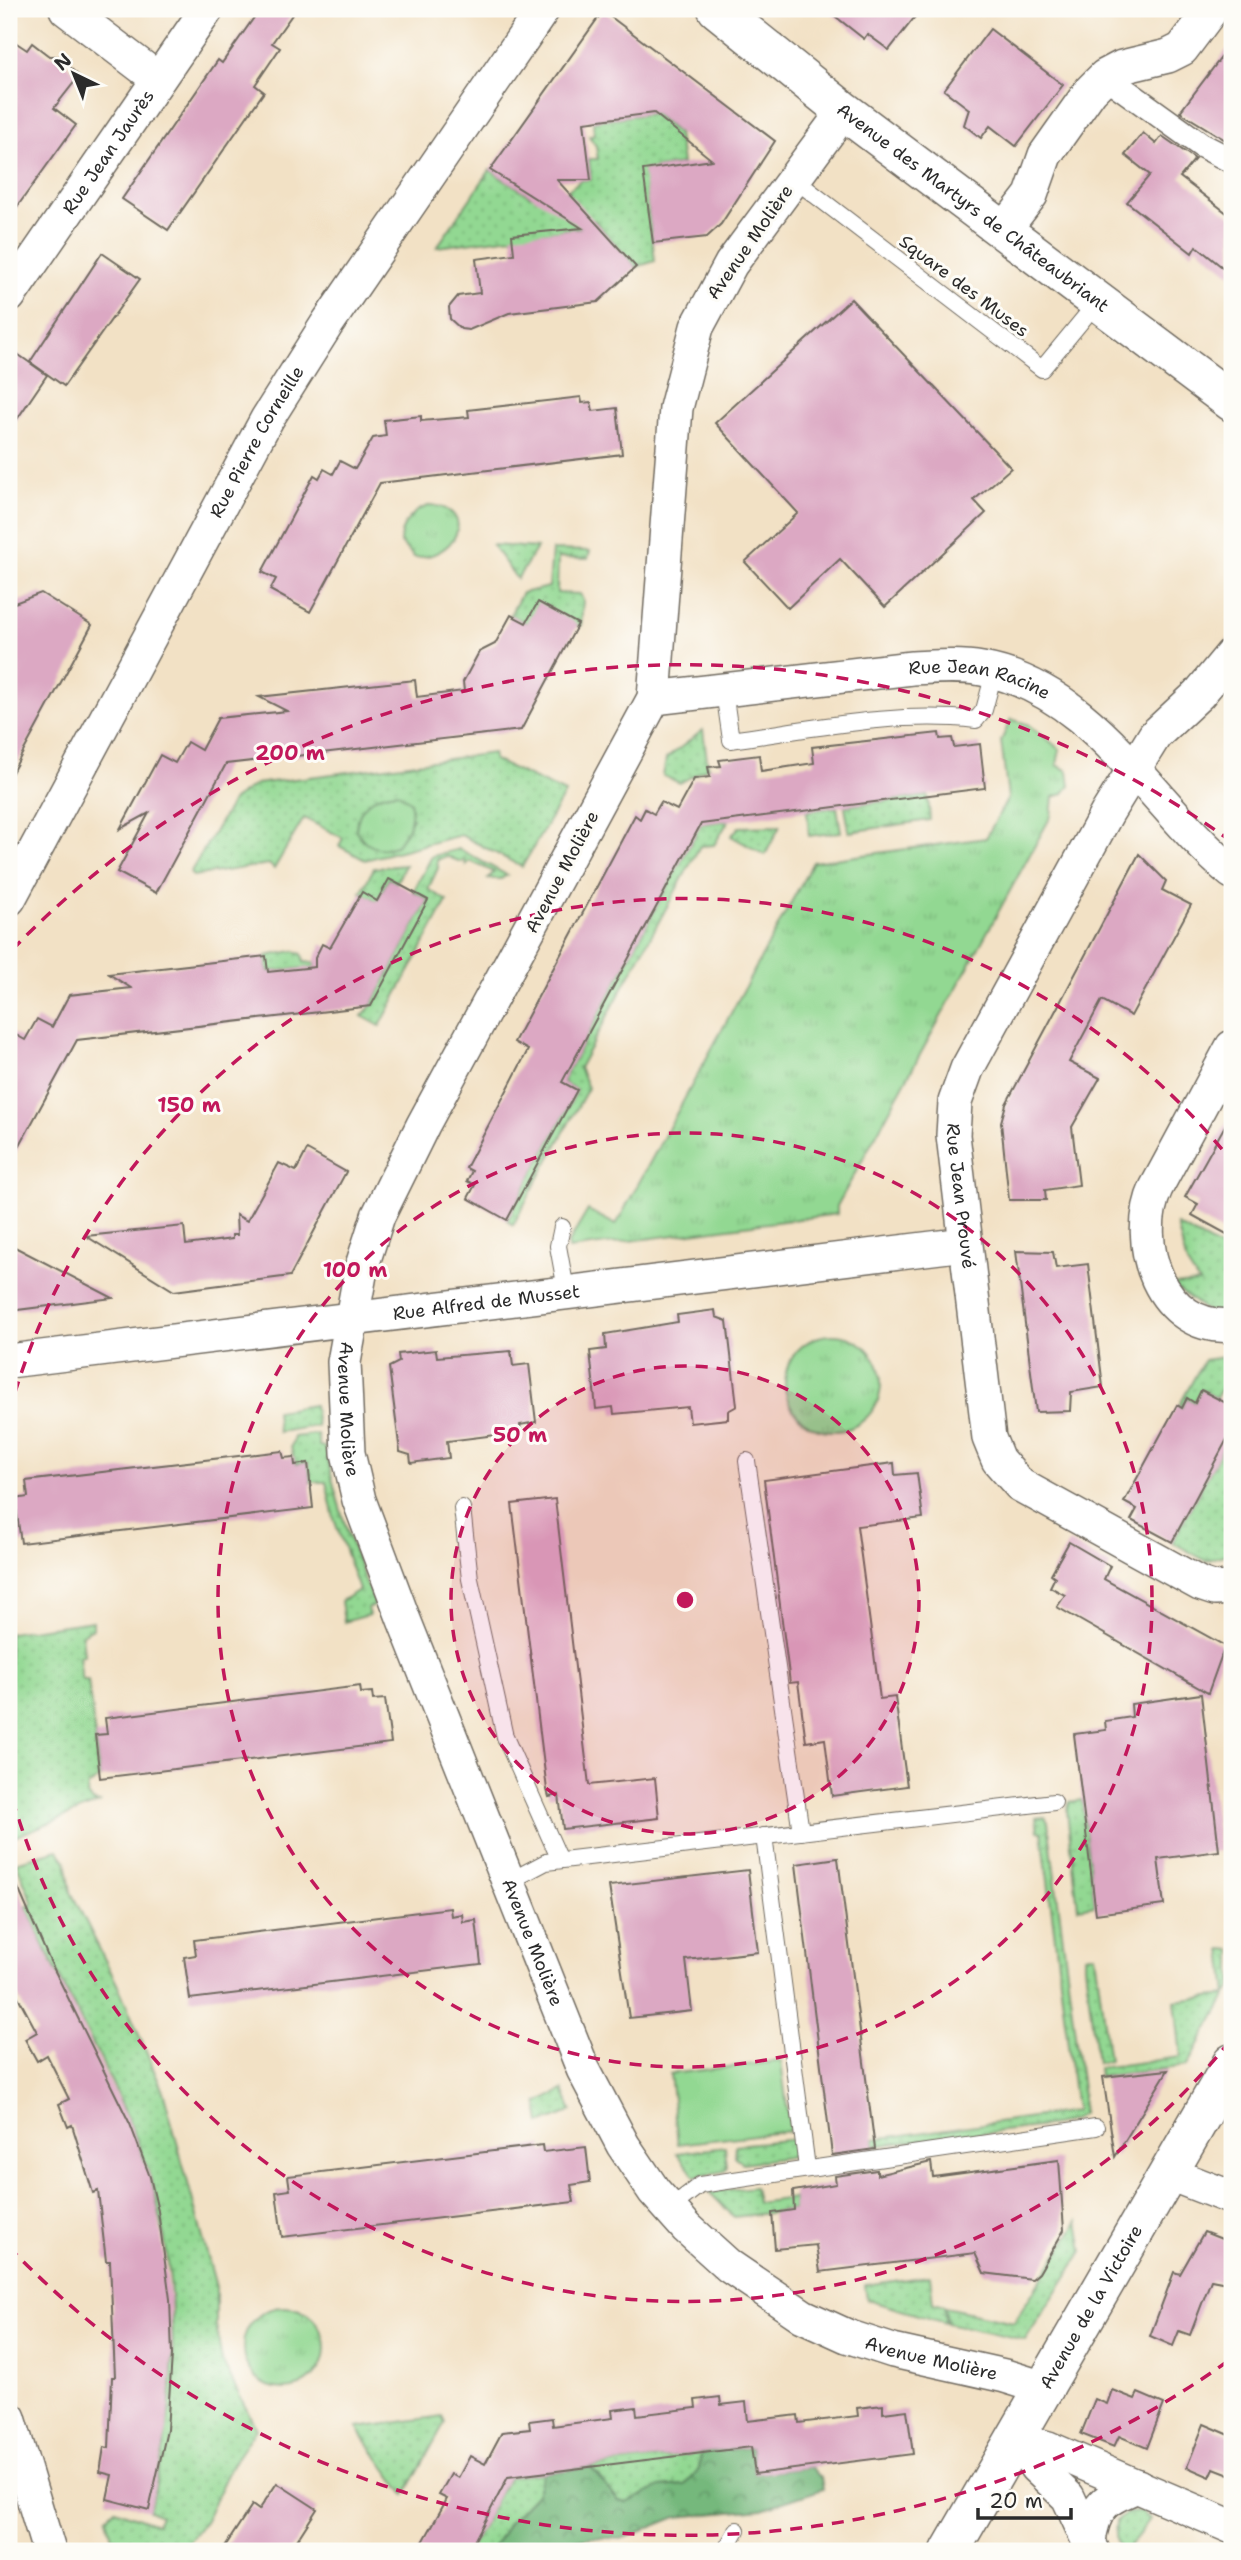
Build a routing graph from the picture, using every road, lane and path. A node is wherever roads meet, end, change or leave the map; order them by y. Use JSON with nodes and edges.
{"nodes":[{"id":1,"x":66,"y":9,"type":"edge"},
{"id":2,"x":207,"y":9,"type":"edge"},
{"id":3,"x":543,"y":9,"type":"edge"},
{"id":4,"x":717,"y":9,"type":"edge"},
{"id":5,"x":1212,"y":9,"type":"edge"},
{"id":6,"x":1105,"y":76,"type":"junction"},
{"id":7,"x":158,"y":79,"type":"junction"},
{"id":8,"x":844,"y":111,"type":"junction"},
{"id":9,"x":1232,"y":161,"type":"edge"},
{"id":10,"x":794,"y":179,"type":"junction"},
{"id":11,"x":1004,"y":230,"type":"junction"},
{"id":12,"x":9,"y":296,"type":"edge"},
{"id":13,"x":1098,"y":301,"type":"junction"},
{"id":14,"x":1232,"y":402,"type":"edge"},
{"id":15,"x":1232,"y":654,"type":"edge"},
{"id":16,"x":994,"y":673,"type":"junction"},
{"id":17,"x":724,"y":691,"type":"junction"},
{"id":18,"x":654,"y":698,"type":"junction"},
{"id":19,"x":1133,"y":769,"type":"junction"},
{"id":20,"x":1232,"y":872,"type":"edge"},
{"id":21,"x":9,"y":899,"type":"edge"},
{"id":22,"x":1232,"y":1047,"type":"edge"},
{"id":23,"x":562,"y":1227,"type":"dead end"},
{"id":24,"x":965,"y":1244,"type":"junction"},
{"id":25,"x":568,"y":1295,"type":"junction"},
{"id":26,"x":352,"y":1318,"type":"junction"},
{"id":27,"x":1232,"y":1325,"type":"edge"},
{"id":28,"x":9,"y":1361,"type":"edge"},
{"id":29,"x":747,"y":1461,"type":"dead end"},
{"id":30,"x":462,"y":1508,"type":"dead end"},
{"id":31,"x":1232,"y":1588,"type":"edge"},
{"id":32,"x":1054,"y":1802,"type":"dead end"},
{"id":33,"x":801,"y":1832,"type":"junction"},
{"id":34,"x":764,"y":1836,"type":"junction"},
{"id":35,"x":560,"y":1860,"type":"junction"},
{"id":36,"x":508,"y":1882,"type":"junction"},
{"id":37,"x":1232,"y":2063,"type":"edge"},
{"id":38,"x":1096,"y":2127,"type":"dead end"},
{"id":39,"x":807,"y":2168,"type":"junction"},
{"id":40,"x":1170,"y":2174,"type":"junction"},
{"id":41,"x":1232,"y":2198,"type":"edge"},
{"id":42,"x":670,"y":2208,"type":"junction"},
{"id":43,"x":1046,"y":2389,"type":"junction"},
{"id":44,"x":9,"y":2418,"type":"edge"},
{"id":45,"x":1016,"y":2439,"type":"junction"},
{"id":46,"x":1138,"y":2486,"type":"junction"},
{"id":47,"x":1232,"y":2527,"type":"edge"},
{"id":48,"x":737,"y":2530,"type":"dead end"},
{"id":49,"x":1091,"y":2546,"type":"edge"},
{"id":50,"x":49,"y":2551,"type":"edge"},
{"id":51,"x":725,"y":2551,"type":"edge"},
{"id":52,"x":950,"y":2551,"type":"edge"}],
"edges":[{"from":1,"to":7,"type":"street"},
{"from":2,"to":7,"type":"street","name":"Rue Jean Jaurès"},
{"from":3,"to":21,"type":"street","name":"Rue Pierre Corneille"},
{"from":4,"to":8,"type":"street","name":"Avenue des Martyrs de Châteaubriant"},
{"from":5,"to":6,"type":"street"},
{"from":6,"to":9,"type":"street"},
{"from":6,"to":11,"type":"street"},
{"from":7,"to":12,"type":"street","name":"Rue Jean Jaurès"},
{"from":8,"to":10,"type":"street","name":"Avenue Molière"},
{"from":8,"to":11,"type":"street","name":"Avenue des Martyrs de Châteaubriant"},
{"from":10,"to":13,"type":"lane","name":"Square des Muses"},
{"from":10,"to":18,"type":"street","name":"Avenue Molière"},
{"from":11,"to":13,"type":"street","name":"Avenue des Martyrs de Châteaubriant"},
{"from":13,"to":14,"type":"street","name":"Avenue des Martyrs de Châteaubriant"},
{"from":15,"to":19,"type":"street","name":"Rue Jean Prouvé"},
{"from":16,"to":17,"type":"street","name":"Rue Jean Racine"},
{"from":16,"to":17,"type":"lane"},
{"from":16,"to":19,"type":"street","name":"Rue Jean Racine"},
{"from":17,"to":18,"type":"street","name":"Rue Jean Racine"},
{"from":18,"to":26,"type":"street","name":"Avenue Molière"},
{"from":19,"to":20,"type":"street","name":"Rue Jean Racine"},
{"from":19,"to":24,"type":"street","name":"Rue Jean Prouvé"},
{"from":22,"to":27,"type":"street"},
{"from":23,"to":25,"type":"lane"},
{"from":24,"to":25,"type":"street","name":"Rue Alfred de Musset"},
{"from":24,"to":31,"type":"street","name":"Rue Jean Prouvé"},
{"from":25,"to":26,"type":"street","name":"Rue Alfred de Musset"},
{"from":26,"to":28,"type":"street","name":"Rue Alfred de Musset"},
{"from":26,"to":36,"type":"street","name":"Avenue Molière"},
{"from":29,"to":33,"type":"lane"},
{"from":30,"to":35,"type":"lane"},
{"from":32,"to":33,"type":"lane"},
{"from":33,"to":34,"type":"lane"},
{"from":34,"to":35,"type":"lane"},
{"from":34,"to":39,"type":"lane"},
{"from":35,"to":36,"type":"lane"},
{"from":36,"to":42,"type":"street","name":"Avenue Molière"},
{"from":37,"to":40,"type":"street","name":"Avenue de la Victoire"},
{"from":38,"to":39,"type":"lane"},
{"from":39,"to":42,"type":"lane"},
{"from":40,"to":41,"type":"street"},
{"from":40,"to":43,"type":"street","name":"Avenue de la Victoire"},
{"from":42,"to":43,"type":"street","name":"Avenue Molière"},
{"from":43,"to":45,"type":"street","name":"Avenue de la Victoire"},
{"from":44,"to":50,"type":"street"},
{"from":45,"to":46,"type":"street"},
{"from":45,"to":49,"type":"street"},
{"from":45,"to":52,"type":"street","name":"Avenue de la Victoire"},
{"from":46,"to":47,"type":"street"},
{"from":46,"to":49,"type":"street"},
{"from":48,"to":51,"type":"lane"}]}
